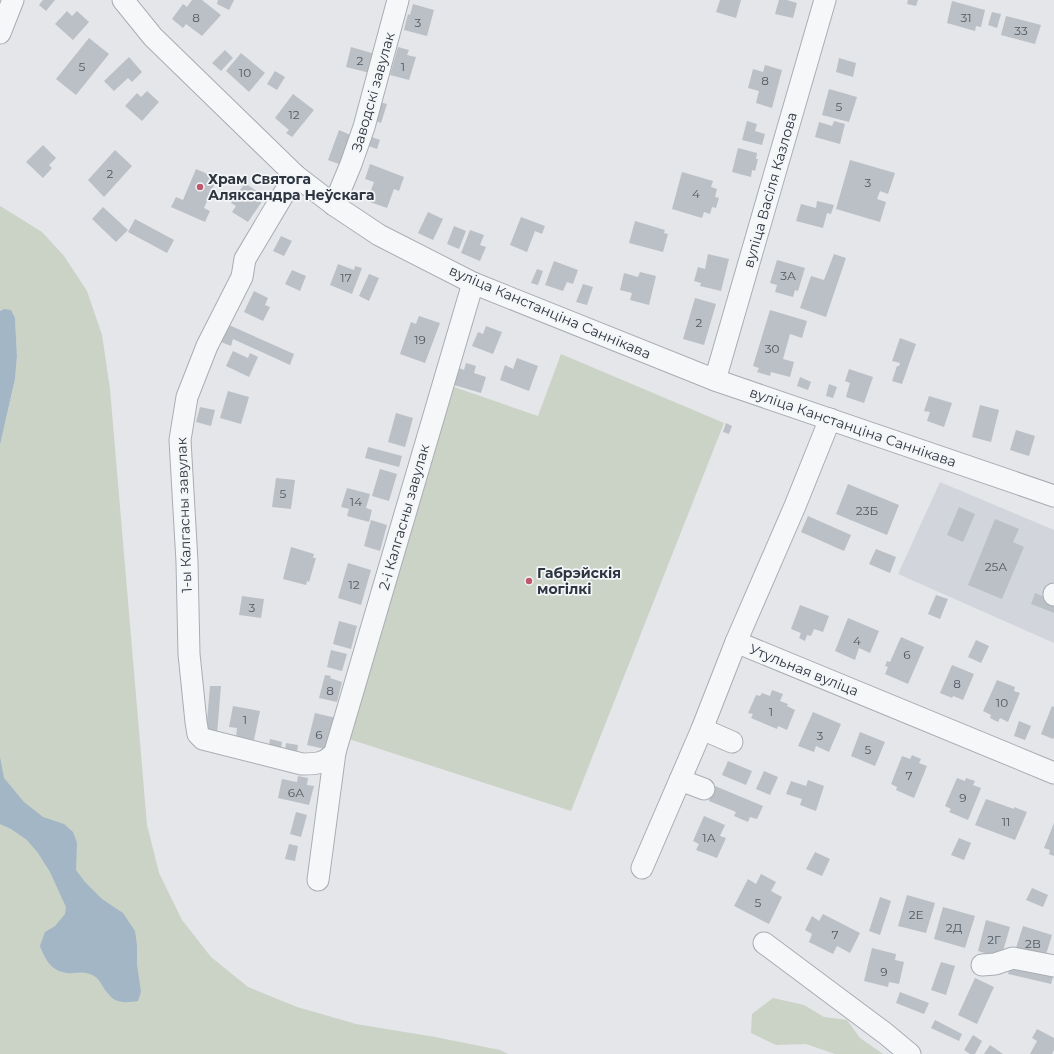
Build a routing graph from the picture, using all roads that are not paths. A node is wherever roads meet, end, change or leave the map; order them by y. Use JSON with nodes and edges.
{"nodes":[{"id":1,"x":13,"y":0,"type":"edge"},
{"id":2,"x":123,"y":0,"type":"edge"},
{"id":3,"x":398,"y":0,"type":"edge"},
{"id":4,"x":825,"y":0,"type":"edge"},
{"id":5,"x":0,"y":33,"type":"edge"},
{"id":6,"x":295,"y":175,"type":"junction"},
{"id":7,"x":334,"y":205,"type":"junction"},
{"id":8,"x":473,"y":283,"type":"junction"},
{"id":9,"x":715,"y":380,"type":"junction"},
{"id":10,"x":830,"y":419,"type":"junction"},
{"id":11,"x":1054,"y":496,"type":"edge"},
{"id":12,"x":736,"y":642,"type":"junction"},
{"id":13,"x":702,"y":729,"type":"junction"},
{"id":14,"x":732,"y":742,"type":"dead end"},
{"id":15,"x":335,"y":752,"type":"junction"},
{"id":16,"x":1054,"y":773,"type":"edge"},
{"id":17,"x":680,"y":780,"type":"junction"},
{"id":18,"x":704,"y":789,"type":"dead end"},
{"id":19,"x":642,"y":868,"type":"dead end"},
{"id":20,"x":318,"y":880,"type":"dead end"},
{"id":21,"x":764,"y":943,"type":"dead end"},
{"id":22,"x":982,"y":966,"type":"dead end"},
{"id":23,"x":1054,"y":966,"type":"edge"},
{"id":24,"x":910,"y":1054,"type":"edge"}],
"edges":[{"from":1,"to":5,"type":"street"},
{"from":2,"to":6,"type":"street","name":"вуліца Канстанціна Саннікава"},
{"from":3,"to":7,"type":"street","name":"Заводскі завулак"},
{"from":4,"to":9,"type":"street","name":"вуліца Васіля Казлова"},
{"from":6,"to":7,"type":"street","name":"вуліца Канстанціна Саннікава"},
{"from":6,"to":15,"type":"street","name":"1-ы Калгасны завулак"},
{"from":7,"to":8,"type":"street","name":"вуліца Канстанціна Саннікава"},
{"from":8,"to":9,"type":"street","name":"вуліца Канстанціна Саннікава"},
{"from":8,"to":15,"type":"street","name":"2-і Калгасны завулак"},
{"from":9,"to":10,"type":"street","name":"вуліца Канстанціна Саннікава"},
{"from":10,"to":11,"type":"street","name":"вуліца Канстанціна Саннікава"},
{"from":10,"to":12,"type":"street"},
{"from":12,"to":13,"type":"street","name":"Утульная вуліца"},
{"from":12,"to":16,"type":"street","name":"Утульная вуліца"},
{"from":13,"to":14,"type":"street"},
{"from":13,"to":17,"type":"street","name":"Утульная вуліца"},
{"from":15,"to":20,"type":"street","name":"2-і Калгасны завулак"},
{"from":17,"to":18,"type":"street"},
{"from":17,"to":19,"type":"street","name":"Утульная вуліца"},
{"from":21,"to":24,"type":"street"},
{"from":22,"to":23,"type":"street"}]}
